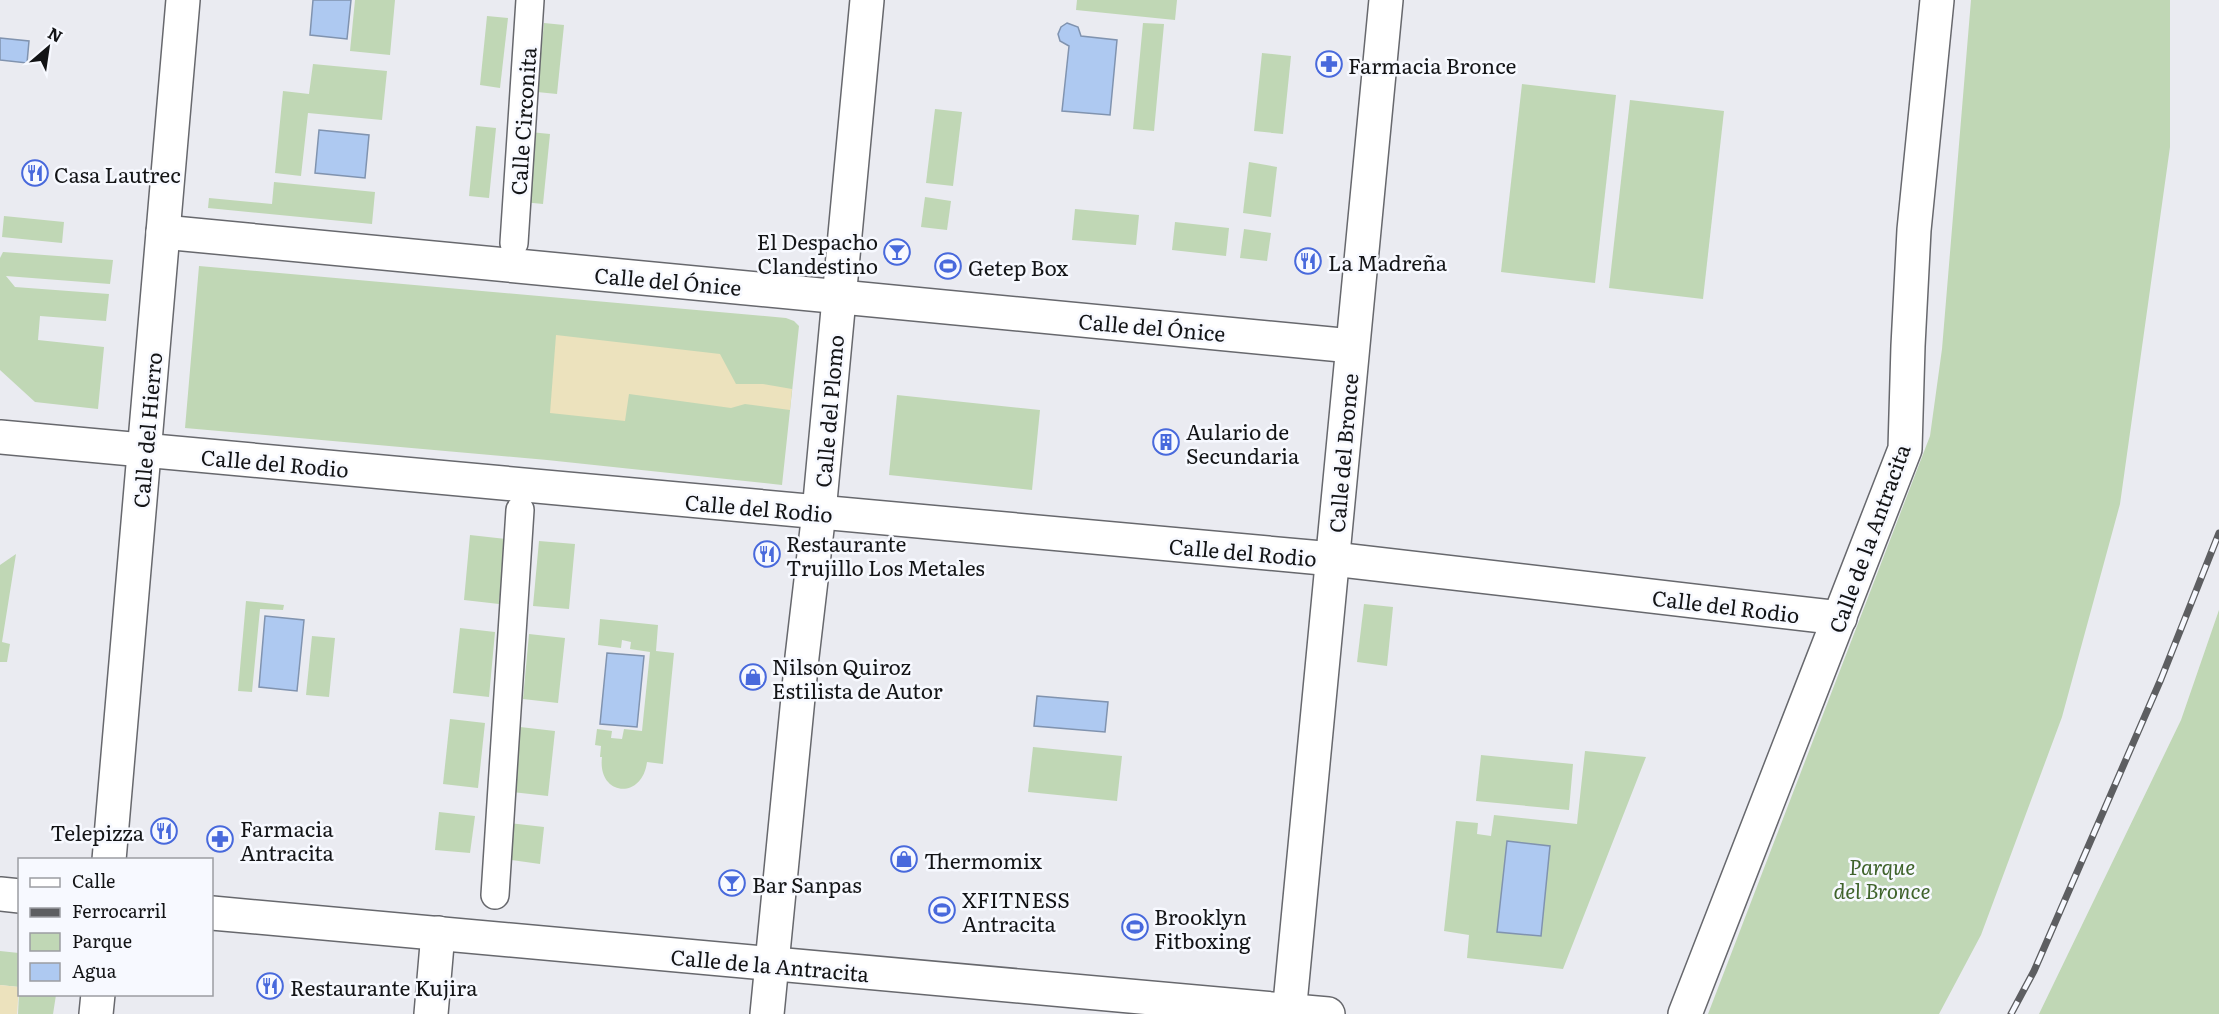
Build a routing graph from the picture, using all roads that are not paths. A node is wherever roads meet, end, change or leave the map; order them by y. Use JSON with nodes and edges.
{"nodes":[{"id":1,"x":183,"y":0,"type":"edge"},
{"id":2,"x":530,"y":0,"type":"edge"},
{"id":3,"x":867,"y":0,"type":"edge"},
{"id":4,"x":1386,"y":0,"type":"edge"},
{"id":5,"x":1937,"y":0,"type":"edge"},
{"id":6,"x":163,"y":232,"type":"junction"},
{"id":7,"x":514,"y":243,"type":"dead end"},
{"id":8,"x":839,"y":296,"type":"junction"},
{"id":9,"x":1352,"y":346,"type":"junction"},
{"id":10,"x":0,"y":437,"type":"edge"},
{"id":11,"x":145,"y":450,"type":"junction"},
{"id":12,"x":519,"y":510,"type":"dead end"},
{"id":13,"x":819,"y":512,"type":"junction"},
{"id":14,"x":1333,"y":559,"type":"junction"},
{"id":15,"x":1840,"y":618,"type":"junction"},
{"id":16,"x":109,"y":858,"type":"edge"},
{"id":17,"x":0,"y":894,"type":"edge"},
{"id":18,"x":495,"y":895,"type":"dead end"},
{"id":19,"x":18,"y":896,"type":"edge"},
{"id":20,"x":213,"y":913,"type":"edge"},
{"id":21,"x":438,"y":933,"type":"junction"},
{"id":22,"x":772,"y":965,"type":"junction"},
{"id":23,"x":98,"y":996,"type":"edge"},
{"id":24,"x":1290,"y":1013,"type":"edge"},
{"id":25,"x":96,"y":1014,"type":"edge"},
{"id":26,"x":431,"y":1014,"type":"edge"},
{"id":27,"x":767,"y":1014,"type":"edge"},
{"id":28,"x":1328,"y":1014,"type":"edge"},
{"id":29,"x":1685,"y":1014,"type":"edge"}],
"edges":[{"from":1,"to":6,"type":"street","name":"Calle del Hierro"},
{"from":2,"to":7,"type":"street","name":"Calle Circonita"},
{"from":3,"to":8,"type":"street","name":"Calle del Plomo"},
{"from":4,"to":9,"type":"street","name":"Calle del Bronce"},
{"from":5,"to":15,"type":"street","name":"Calle de la Antracita"},
{"from":6,"to":8,"type":"street","name":"Calle del Ónice"},
{"from":6,"to":11,"type":"street","name":"Calle del Hierro"},
{"from":8,"to":9,"type":"street","name":"Calle del Ónice"},
{"from":8,"to":13,"type":"street","name":"Calle del Plomo"},
{"from":9,"to":14,"type":"street","name":"Calle del Bronce"},
{"from":10,"to":11,"type":"street","name":"Calle del Rodio"},
{"from":11,"to":13,"type":"street","name":"Calle del Rodio"},
{"from":11,"to":16,"type":"street","name":"Calle del Hierro"},
{"from":12,"to":18,"type":"street"},
{"from":13,"to":14,"type":"street","name":"Calle del Rodio"},
{"from":13,"to":22,"type":"street","name":"Calle del Plomo"},
{"from":14,"to":15,"type":"street","name":"Calle del Rodio"},
{"from":14,"to":24,"type":"street","name":"Calle del Bronce"},
{"from":15,"to":29,"type":"street","name":"Calle de la Antracita"},
{"from":17,"to":19,"type":"street"},
{"from":20,"to":21,"type":"street","name":"Calle de la Antracita"},
{"from":21,"to":22,"type":"street","name":"Calle de la Antracita"},
{"from":21,"to":26,"type":"street"},
{"from":22,"to":24,"type":"street","name":"Calle de la Antracita"},
{"from":22,"to":27,"type":"street","name":"Calle del Plomo"},
{"from":23,"to":25,"type":"street"},
{"from":24,"to":28,"type":"street","name":"Calle de la Antracita"}]}
